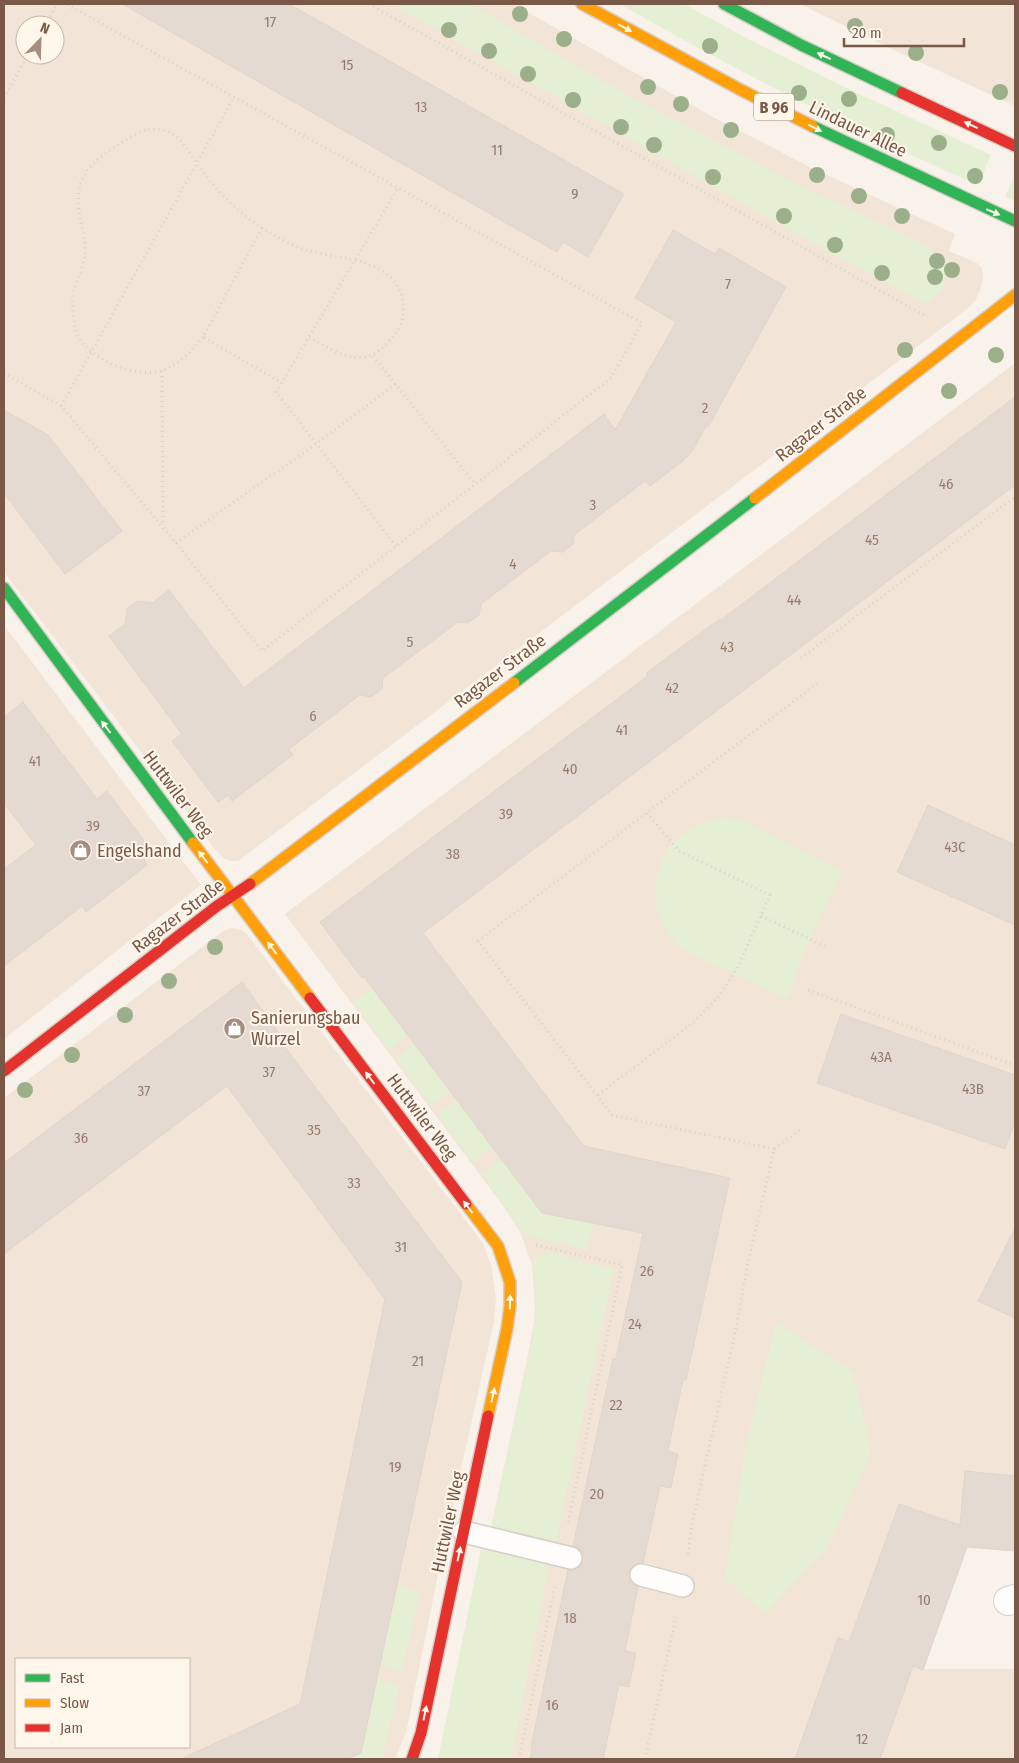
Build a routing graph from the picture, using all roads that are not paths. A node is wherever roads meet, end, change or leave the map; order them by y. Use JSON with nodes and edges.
{"nodes":[{"id":1,"x":582,"y":4,"type":"edge"},
{"id":2,"x":724,"y":4,"type":"edge"},
{"id":3,"x":1015,"y":146,"type":"edge"},
{"id":4,"x":1015,"y":221,"type":"edge"},
{"id":5,"x":1015,"y":295,"type":"edge"},
{"id":6,"x":4,"y":588,"type":"edge"},
{"id":7,"x":234,"y":895,"type":"junction"},
{"id":8,"x":4,"y":1071,"type":"edge"},
{"id":9,"x":464,"y":1532,"type":"junction"},
{"id":10,"x":566,"y":1557,"type":"road end"},
{"id":11,"x":641,"y":1574,"type":"dead end"},
{"id":12,"x":683,"y":1586,"type":"road end"},
{"id":13,"x":412,"y":1759,"type":"edge"}],
"edges":[{"from":1,"to":4,"type":"street","name":"Lindauer Allee","number":"B 96","one_way":true},
{"from":3,"to":2,"type":"street","one_way":true},
{"from":5,"to":7,"type":"street","name":"Ragazer Straße"},
{"from":7,"to":6,"type":"street","name":"Huttwiler Weg","one_way":true},
{"from":7,"to":8,"type":"street","name":"Ragazer Straße"},
{"from":9,"to":7,"type":"street","name":"Huttwiler Weg","one_way":true},
{"from":9,"to":10,"type":"lane"},
{"from":13,"to":9,"type":"street","name":"Huttwiler Weg","one_way":true},
{"from":11,"to":12,"type":"lane"}]}
